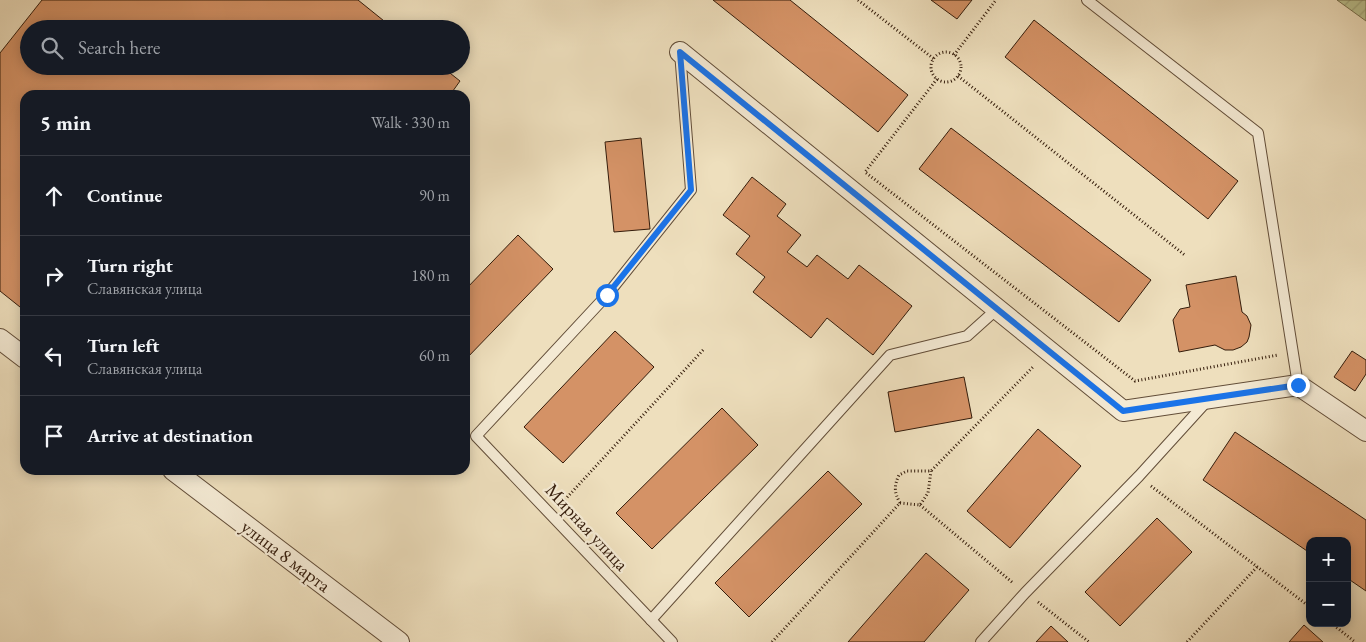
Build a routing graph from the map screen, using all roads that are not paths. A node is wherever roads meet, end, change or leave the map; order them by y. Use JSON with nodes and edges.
{"nodes":[{"id":1,"x":1087,"y":0,"type":"edge"},
{"id":2,"x":680,"y":52,"type":"joint"},
{"id":3,"x":997,"y":309,"type":"junction"},
{"id":4,"x":0,"y":339,"type":"edge"},
{"id":5,"x":20,"y":354,"type":"edge"},
{"id":6,"x":1298,"y":385,"type":"junction"},
{"id":7,"x":1210,"y":398,"type":"junction"},
{"id":8,"x":1366,"y":431,"type":"edge"},
{"id":9,"x":180,"y":475,"type":"edge"},
{"id":10,"x":651,"y":620,"type":"junction"},
{"id":11,"x":399,"y":642,"type":"edge"},
{"id":12,"x":672,"y":642,"type":"edge"},
{"id":13,"x":982,"y":642,"type":"edge"}],
"edges":[{"from":1,"to":6,"type":"lane"},
{"from":2,"to":3,"type":"street"},
{"from":2,"to":10,"type":"lane","name":"Мирная улица"},
{"from":3,"to":7,"type":"street"},
{"from":3,"to":10,"type":"lane"},
{"from":4,"to":5,"type":"street"},
{"from":6,"to":7,"type":"street"},
{"from":6,"to":8,"type":"street"},
{"from":7,"to":13,"type":"lane"},
{"from":9,"to":11,"type":"street","name":"улица 8 марта"},
{"from":10,"to":12,"type":"lane","name":"Мирная улица"}]}
